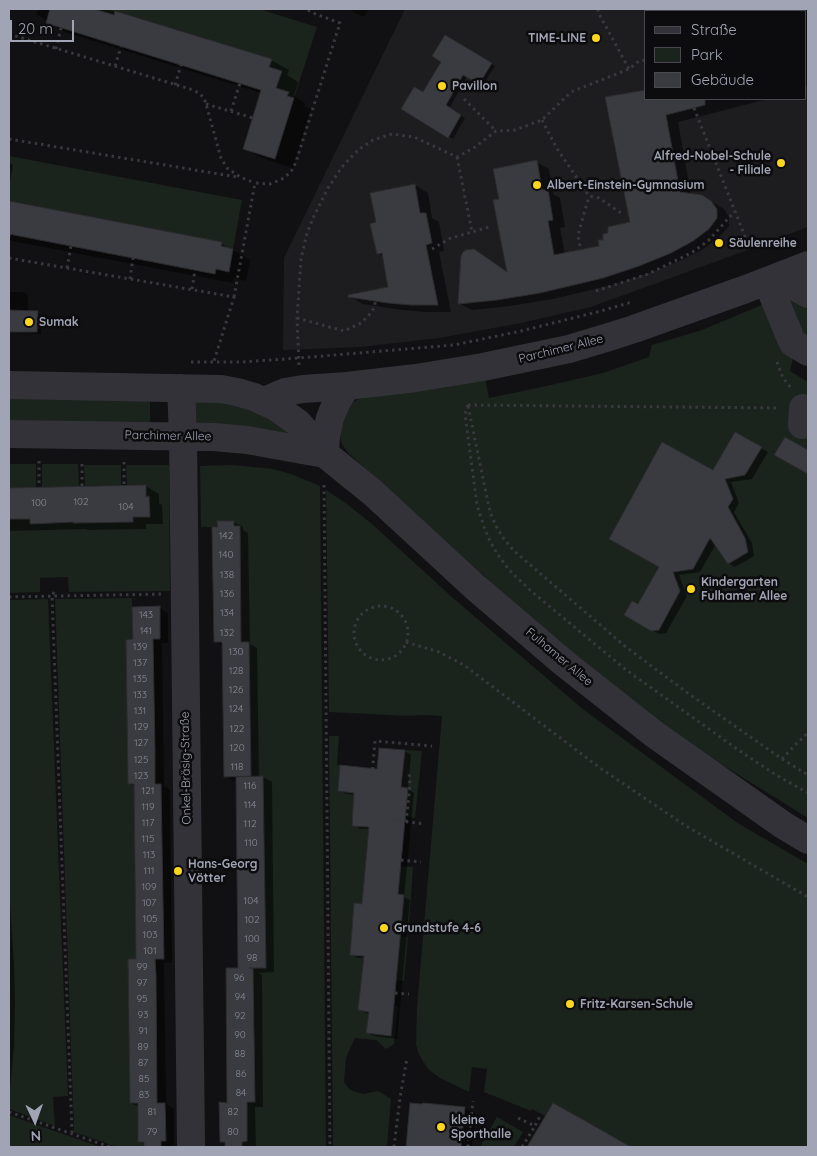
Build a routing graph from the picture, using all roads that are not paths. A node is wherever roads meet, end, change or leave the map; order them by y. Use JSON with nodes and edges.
{"nodes":[{"id":1,"x":808,"y":265,"type":"edge"},
{"id":2,"x":773,"y":279,"type":"junction"},
{"id":3,"x":808,"y":294,"type":"edge"},
{"id":4,"x":808,"y":352,"type":"edge"},
{"id":5,"x":184,"y":375,"type":"junction"},
{"id":6,"x":9,"y":385,"type":"edge"},
{"id":7,"x":347,"y":386,"type":"junction"},
{"id":8,"x":264,"y":401,"type":"junction"},
{"id":9,"x":9,"y":434,"type":"edge"},
{"id":10,"x":183,"y":436,"type":"junction"},
{"id":11,"x":325,"y":454,"type":"junction"},
{"id":12,"x":808,"y":840,"type":"edge"},
{"id":13,"x":191,"y":1147,"type":"edge"}],
"edges":[{"from":1,"to":2,"type":"street","name":"Parchimer Allee"},
{"from":2,"to":3,"type":"street"},
{"from":2,"to":4,"type":"street"},
{"from":2,"to":7,"type":"street","name":"Parchimer Allee"},
{"from":5,"to":6,"type":"street"},
{"from":5,"to":8,"type":"street"},
{"from":5,"to":10,"type":"street","name":"Onkel-Bräsig-Straße"},
{"from":7,"to":8,"type":"street","name":"Parchimer Allee"},
{"from":7,"to":11,"type":"street"},
{"from":8,"to":11,"type":"street"},
{"from":9,"to":10,"type":"street","name":"Parchimer Allee"},
{"from":10,"to":11,"type":"street","name":"Parchimer Allee"},
{"from":10,"to":13,"type":"street","name":"Onkel-Bräsig-Straße"},
{"from":11,"to":12,"type":"street","name":"Fulhamer Allee"}]}
